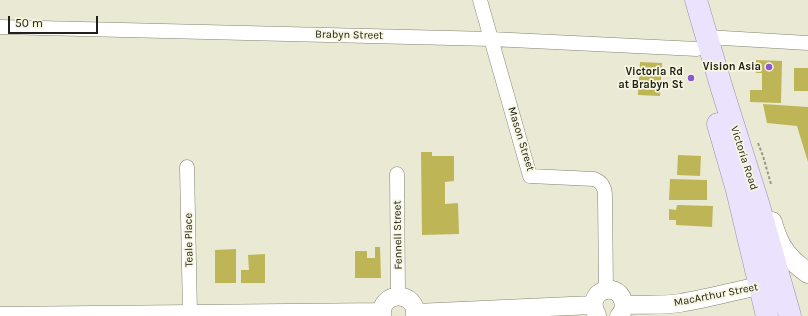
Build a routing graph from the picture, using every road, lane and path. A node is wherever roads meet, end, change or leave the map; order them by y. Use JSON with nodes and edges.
{"nodes":[{"id":1,"x":480,"y":0,"type":"edge"},
{"id":2,"x":683,"y":0,"type":"edge"},
{"id":3,"x":696,"y":0,"type":"edge"},
{"id":4,"x":0,"y":27,"type":"edge"},
{"id":5,"x":491,"y":39,"type":"junction"},
{"id":6,"x":702,"y":43,"type":"junction"},
{"id":7,"x":808,"y":43,"type":"edge"},
{"id":8,"x":722,"y":89,"type":"junction"},
{"id":9,"x":187,"y":167,"type":"dead end"},
{"id":10,"x":397,"y":174,"type":"dead end"},
{"id":11,"x":808,"y":273,"type":"edge"},
{"id":12,"x":808,"y":282,"type":"edge"},
{"id":13,"x":781,"y":284,"type":"junction"},
{"id":14,"x":760,"y":286,"type":"junction"},
{"id":15,"x":606,"y":290,"type":"junction"},
{"id":16,"x":398,"y":296,"type":"junction"},
{"id":17,"x":596,"y":310,"type":"edge"},
{"id":18,"x":621,"y":310,"type":"edge"},
{"id":19,"x":190,"y":314,"type":"junction"},
{"id":20,"x":382,"y":314,"type":"edge"},
{"id":21,"x":415,"y":315,"type":"edge"},
{"id":22,"x":0,"y":316,"type":"edge"},
{"id":23,"x":768,"y":316,"type":"edge"},
{"id":24,"x":790,"y":316,"type":"edge"}],
"edges":[{"from":1,"to":5,"type":"street","name":"Mason Street"},
{"from":2,"to":6,"type":"main road","name":"Victoria Road"},
{"from":3,"to":6,"type":"main road","name":"Victoria Road"},
{"from":4,"to":5,"type":"street","name":"Brabyn Street"},
{"from":5,"to":6,"type":"street","name":"Brabyn Street"},
{"from":5,"to":15,"type":"street","name":"Mason Street"},
{"from":6,"to":7,"type":"street","name":"Brabyn Street"},
{"from":6,"to":8,"type":"main road","name":"Victoria Road"},
{"from":6,"to":14,"type":"main road","name":"Victoria Road"},
{"from":8,"to":11,"type":"main road"},
{"from":8,"to":13,"type":"main road","name":"Victoria Road"},
{"from":9,"to":19,"type":"street","name":"Teale Place"},
{"from":10,"to":16,"type":"street","name":"Fennell Street"},
{"from":12,"to":13,"type":"main road","name":"MacArthur Street"},
{"from":13,"to":14,"type":"main road","name":"MacArthur Street"},
{"from":13,"to":24,"type":"main road","name":"Victoria Road"},
{"from":14,"to":18,"type":"street","name":"MacArthur Street"},
{"from":14,"to":23,"type":"main road","name":"Victoria Road"},
{"from":15,"to":17,"type":"street"},
{"from":15,"to":18,"type":"street"},
{"from":16,"to":20,"type":"street"},
{"from":16,"to":21,"type":"street"},
{"from":17,"to":21,"type":"street"},
{"from":19,"to":20,"type":"street"},
{"from":19,"to":22,"type":"street"}]}
